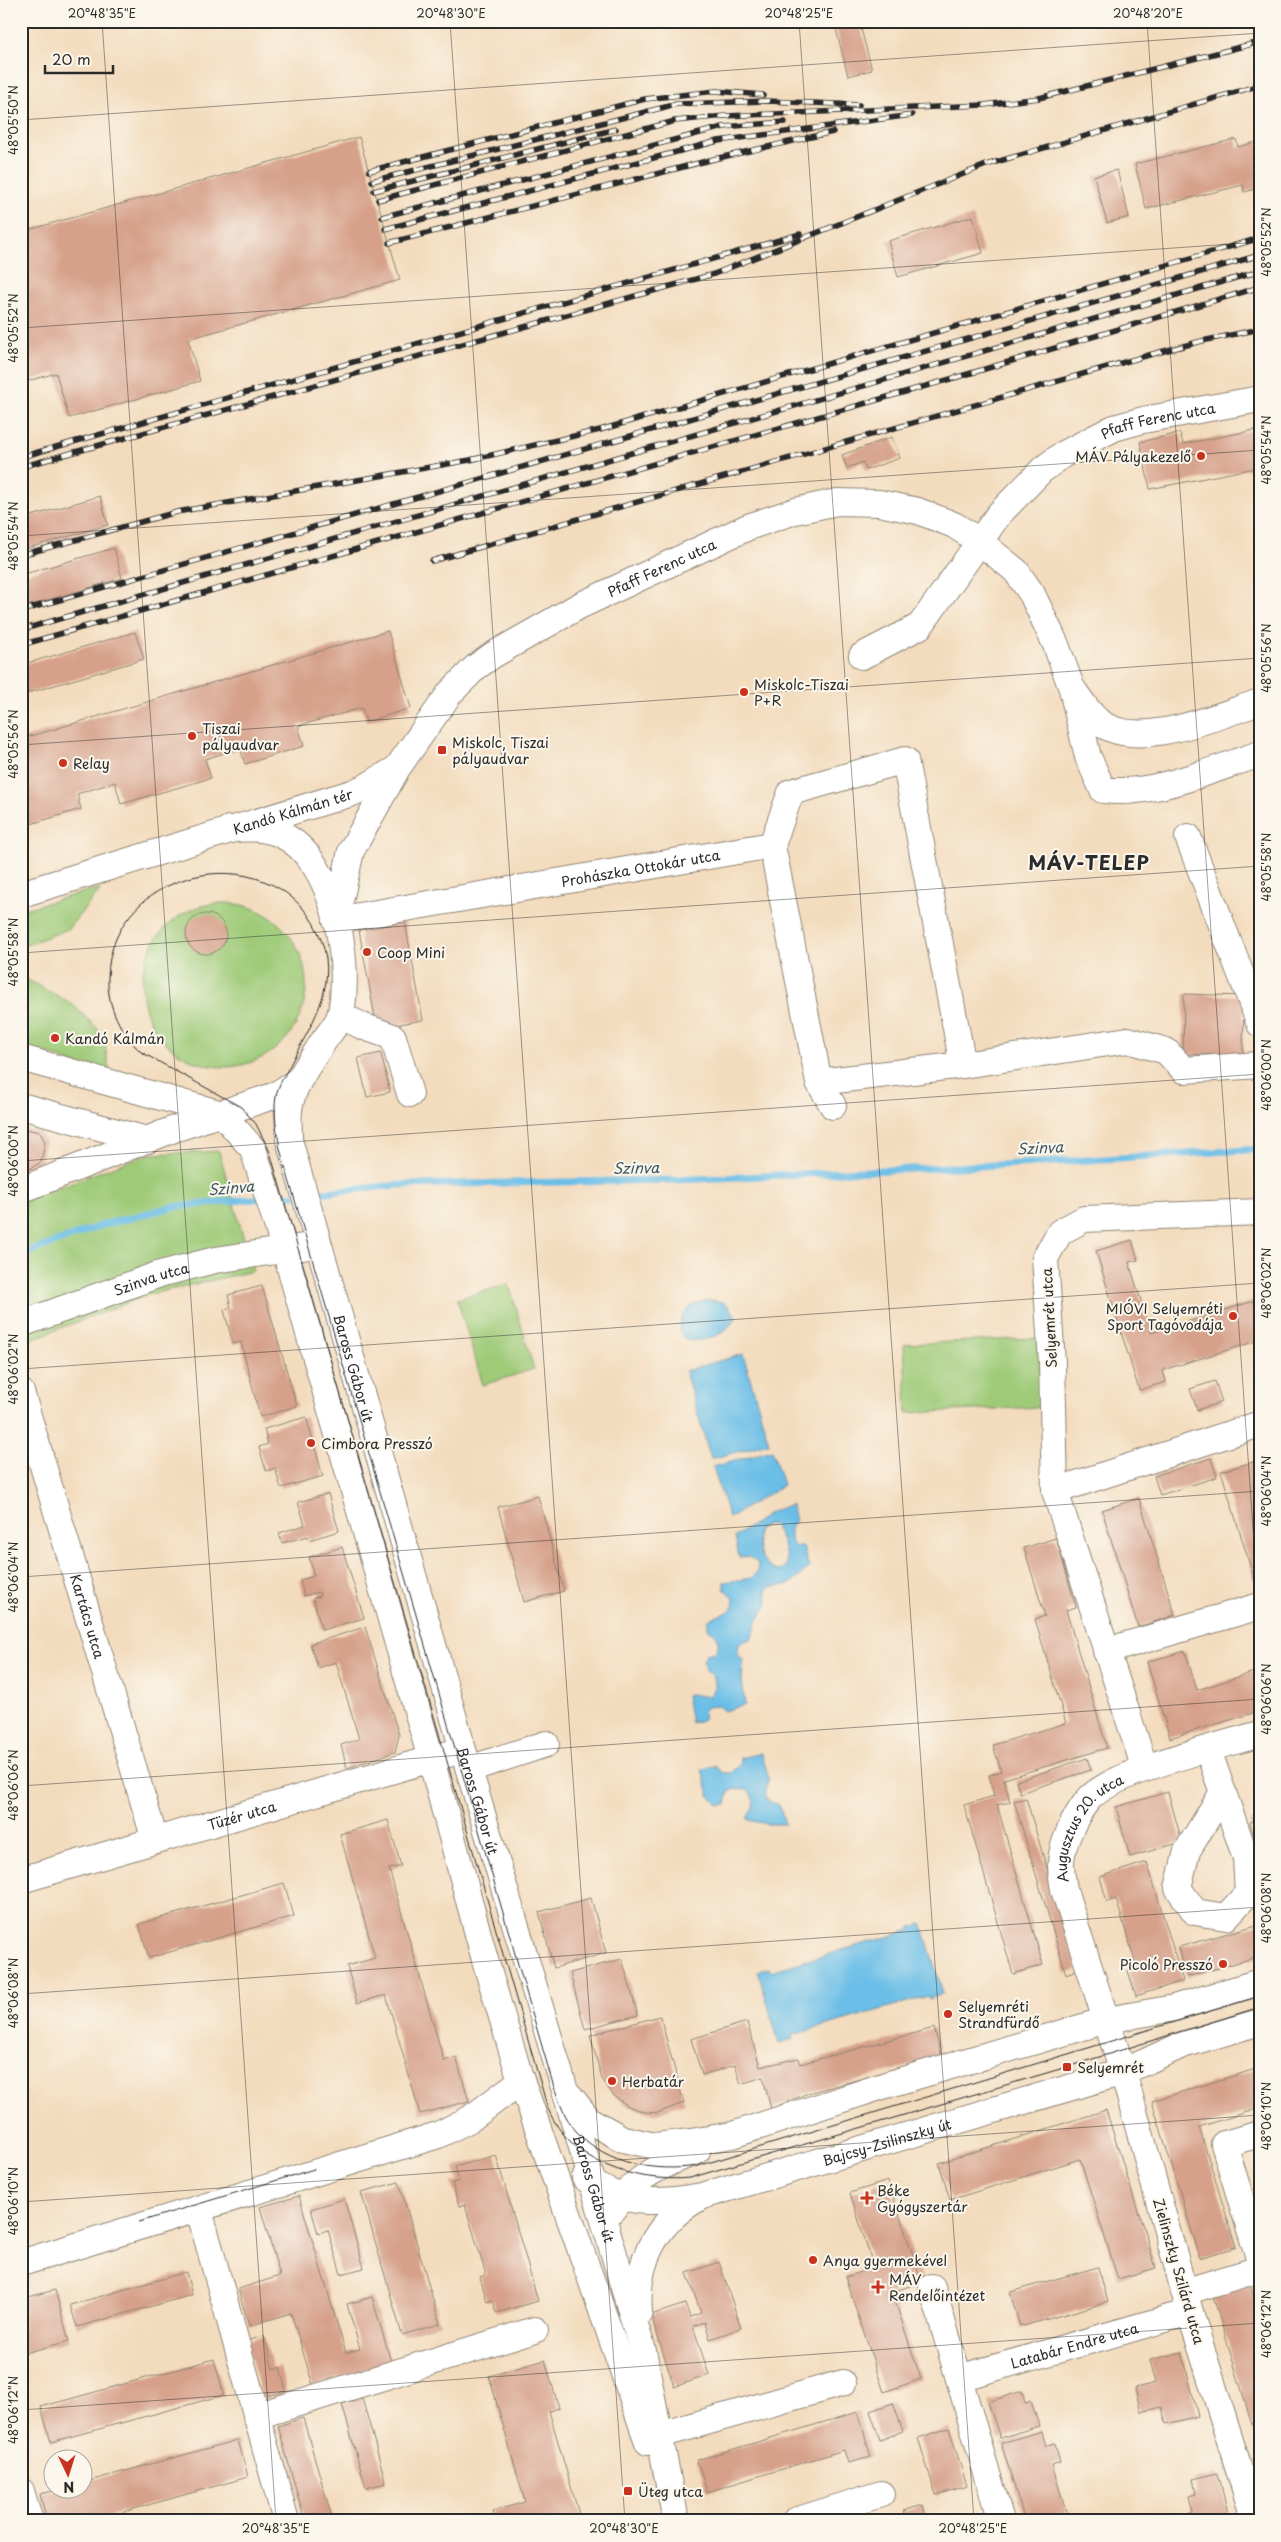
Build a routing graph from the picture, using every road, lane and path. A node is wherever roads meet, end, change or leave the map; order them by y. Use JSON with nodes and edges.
{"nodes":[{"id":1,"x":1260,"y":399,"type":"edge"},
{"id":2,"x":979,"y":540,"type":"junction"},
{"id":3,"x":862,"y":656,"type":"dead end"},
{"id":4,"x":1072,"y":689,"type":"junction"},
{"id":5,"x":1260,"y":702,"type":"edge"},
{"id":6,"x":1260,"y":754,"type":"edge"},
{"id":7,"x":398,"y":767,"type":"junction"},
{"id":8,"x":229,"y":829,"type":"junction"},
{"id":9,"x":1188,"y":836,"type":"dead end"},
{"id":10,"x":772,"y":845,"type":"junction"},
{"id":11,"x":21,"y":894,"type":"edge"},
{"id":12,"x":336,"y":920,"type":"junction"},
{"id":13,"x":340,"y":1015,"type":"junction"},
{"id":14,"x":1260,"y":1024,"type":"edge"},
{"id":15,"x":21,"y":1058,"type":"edge"},
{"id":16,"x":1260,"y":1064,"type":"edge"},
{"id":17,"x":963,"y":1065,"type":"junction"},
{"id":18,"x":299,"y":1080,"type":"junction"},
{"id":19,"x":819,"y":1082,"type":"junction"},
{"id":20,"x":410,"y":1094,"type":"dead end"},
{"id":21,"x":21,"y":1106,"type":"edge"},
{"id":22,"x":833,"y":1106,"type":"dead end"},
{"id":23,"x":222,"y":1114,"type":"junction"},
{"id":24,"x":147,"y":1140,"type":"junction"},
{"id":25,"x":21,"y":1190,"type":"edge"},
{"id":26,"x":1260,"y":1212,"type":"edge"},
{"id":27,"x":318,"y":1245,"type":"junction"},
{"id":28,"x":285,"y":1250,"type":"junction"},
{"id":29,"x":21,"y":1324,"type":"edge"},
{"id":30,"x":21,"y":1392,"type":"edge"},
{"id":31,"x":1260,"y":1424,"type":"edge"},
{"id":32,"x":1055,"y":1491,"type":"junction"},
{"id":33,"x":1260,"y":1606,"type":"edge"},
{"id":34,"x":1106,"y":1651,"type":"junction"},
{"id":35,"x":1260,"y":1734,"type":"edge"},
{"id":36,"x":546,"y":1744,"type":"dead end"},
{"id":37,"x":1208,"y":1750,"type":"junction"},
{"id":38,"x":431,"y":1759,"type":"junction"},
{"id":39,"x":466,"y":1759,"type":"junction"},
{"id":40,"x":1145,"y":1769,"type":"junction"},
{"id":41,"x":1223,"y":1792,"type":"dead end"},
{"id":42,"x":155,"y":1840,"type":"junction"},
{"id":43,"x":21,"y":1880,"type":"edge"},
{"id":44,"x":1260,"y":1982,"type":"edge"},
{"id":45,"x":1107,"y":2020,"type":"junction"},
{"id":46,"x":1260,"y":2022,"type":"edge"},
{"id":47,"x":1123,"y":2072,"type":"junction"},
{"id":48,"x":522,"y":2081,"type":"junction"},
{"id":49,"x":561,"y":2082,"type":"junction"},
{"id":50,"x":535,"y":2122,"type":"junction"},
{"id":51,"x":1260,"y":2134,"type":"edge"},
{"id":52,"x":732,"y":2135,"type":"junction"},
{"id":53,"x":594,"y":2185,"type":"junction"},
{"id":54,"x":702,"y":2196,"type":"junction"},
{"id":55,"x":621,"y":2198,"type":"junction"},
{"id":56,"x":199,"y":2210,"type":"junction"},
{"id":57,"x":604,"y":2223,"type":"junction"},
{"id":58,"x":1260,"y":2262,"type":"edge"},
{"id":59,"x":21,"y":2263,"type":"edge"},
{"id":60,"x":1260,"y":2269,"type":"edge"},
{"id":61,"x":932,"y":2287,"type":"dead end"},
{"id":62,"x":593,"y":2290,"type":"junction"},
{"id":63,"x":1187,"y":2302,"type":"junction"},
{"id":64,"x":535,"y":2330,"type":"dead end"},
{"id":65,"x":641,"y":2343,"type":"junction"},
{"id":66,"x":959,"y":2378,"type":"junction"},
{"id":67,"x":843,"y":2383,"type":"dead end"},
{"id":68,"x":256,"y":2416,"type":"junction"},
{"id":69,"x":660,"y":2435,"type":"junction"},
{"id":70,"x":1253,"y":2487,"type":"edge"},
{"id":71,"x":21,"y":2491,"type":"edge"},
{"id":72,"x":881,"y":2494,"type":"dead end"},
{"id":73,"x":30,"y":2521,"type":"edge"},
{"id":74,"x":286,"y":2521,"type":"edge"},
{"id":75,"x":795,"y":2521,"type":"edge"},
{"id":76,"x":1002,"y":2521,"type":"edge"},
{"id":77,"x":1255,"y":2521,"type":"edge"}],
"edges":[{"from":1,"to":2,"type":"street","name":"Pfaff Ferenc utca"},
{"from":2,"to":3,"type":"street"},
{"from":2,"to":4,"type":"street","name":"Pfaff Ferenc utca"},
{"from":2,"to":7,"type":"street","name":"Pfaff Ferenc utca"},
{"from":4,"to":5,"type":"street"},
{"from":4,"to":6,"type":"street","name":"Pfaff Ferenc utca"},
{"from":7,"to":8,"type":"street","name":"Kandó Kálmán tér"},
{"from":7,"to":12,"type":"street"},
{"from":8,"to":11,"type":"street","name":"Kandó Kálmán tér"},
{"from":8,"to":12,"type":"street"},
{"from":9,"to":14,"type":"street"},
{"from":10,"to":12,"type":"street","name":"Prohászka Ottokár utca"},
{"from":10,"to":17,"type":"street"},
{"from":10,"to":19,"type":"street"},
{"from":12,"to":13,"type":"street"},
{"from":13,"to":18,"type":"street"},
{"from":13,"to":20,"type":"street"},
{"from":15,"to":23,"type":"street"},
{"from":16,"to":17,"type":"street"},
{"from":17,"to":19,"type":"street"},
{"from":18,"to":23,"type":"street"},
{"from":18,"to":27,"type":"street","name":"Baross Gábor út"},
{"from":19,"to":22,"type":"street"},
{"from":21,"to":24,"type":"street"},
{"from":23,"to":24,"type":"street"},
{"from":23,"to":28,"type":"street","name":"Baross Gábor út"},
{"from":24,"to":25,"type":"street"},
{"from":26,"to":32,"type":"street","name":"Selyemrét utca"},
{"from":27,"to":28,"type":"street","name":"Szinva utca"},
{"from":27,"to":39,"type":"street","name":"Baross Gábor út"},
{"from":28,"to":29,"type":"street","name":"Szinva utca"},
{"from":28,"to":38,"type":"street","name":"Baross Gábor út"},
{"from":30,"to":42,"type":"street","name":"Kartács utca"},
{"from":31,"to":32,"type":"street"},
{"from":32,"to":34,"type":"street","name":"Selyemrét utca"},
{"from":33,"to":34,"type":"street"},
{"from":34,"to":40,"type":"street","name":"Selyemrét utca"},
{"from":35,"to":37,"type":"street","name":"Augusztus 20. utca"},
{"from":36,"to":39,"type":"street","name":"Tüzér utca"},
{"from":37,"to":40,"type":"street","name":"Augusztus 20. utca"},
{"from":37,"to":41,"type":"street"},
{"from":38,"to":39,"type":"street","name":"Tüzér utca"},
{"from":38,"to":42,"type":"street","name":"Tüzér utca"},
{"from":38,"to":48,"type":"street","name":"Baross Gábor út"},
{"from":39,"to":49,"type":"street","name":"Baross Gábor út"},
{"from":40,"to":45,"type":"street","name":"Augusztus 20. utca"},
{"from":42,"to":43,"type":"street","name":"Tüzér utca"},
{"from":44,"to":45,"type":"street"},
{"from":45,"to":47,"type":"street","name":"Zielinszky Szilárd utca"},
{"from":45,"to":52,"type":"street"},
{"from":46,"to":47,"type":"street","name":"Bajcsy-Zsilinszky út"},
{"from":47,"to":54,"type":"street","name":"Bajcsy-Zsilinszky út"},
{"from":47,"to":63,"type":"street","name":"Zielinszky Szilárd utca"},
{"from":48,"to":50,"type":"street","name":"Baross Gábor út"},
{"from":48,"to":56,"type":"street"},
{"from":49,"to":52,"type":"street"},
{"from":49,"to":53,"type":"street","name":"Baross Gábor út"},
{"from":50,"to":53,"type":"street","name":"Bajcsy-Zsilinszky út"},
{"from":50,"to":62,"type":"street","name":"Baross Gábor út"},
{"from":51,"to":58,"type":"street"},
{"from":52,"to":55,"type":"street"},
{"from":53,"to":55,"type":"street","name":"Bajcsy-Zsilinszky út"},
{"from":53,"to":57,"type":"street","name":"Baross Gábor út"},
{"from":54,"to":55,"type":"street","name":"Bajcsy-Zsilinszky út"},
{"from":54,"to":65,"type":"street"},
{"from":55,"to":57,"type":"street"},
{"from":56,"to":59,"type":"street"},
{"from":56,"to":68,"type":"street"},
{"from":57,"to":62,"type":"street"},
{"from":57,"to":65,"type":"street","name":"Baross Gábor út"},
{"from":60,"to":63,"type":"street","name":"Latabár Endre utca"},
{"from":61,"to":66,"type":"street"},
{"from":62,"to":69,"type":"street","name":"Baross Gábor út"},
{"from":63,"to":66,"type":"street","name":"Latabár Endre utca"},
{"from":63,"to":70,"type":"street","name":"Zielinszky Szilárd utca"},
{"from":64,"to":68,"type":"street"},
{"from":65,"to":69,"type":"street","name":"Baross Gábor út"},
{"from":66,"to":76,"type":"street"},
{"from":67,"to":69,"type":"street"},
{"from":68,"to":74,"type":"street"},
{"from":70,"to":77,"type":"street","name":"Zielinszky Szilárd utca"},
{"from":71,"to":73,"type":"street"},
{"from":72,"to":75,"type":"street"}]}
